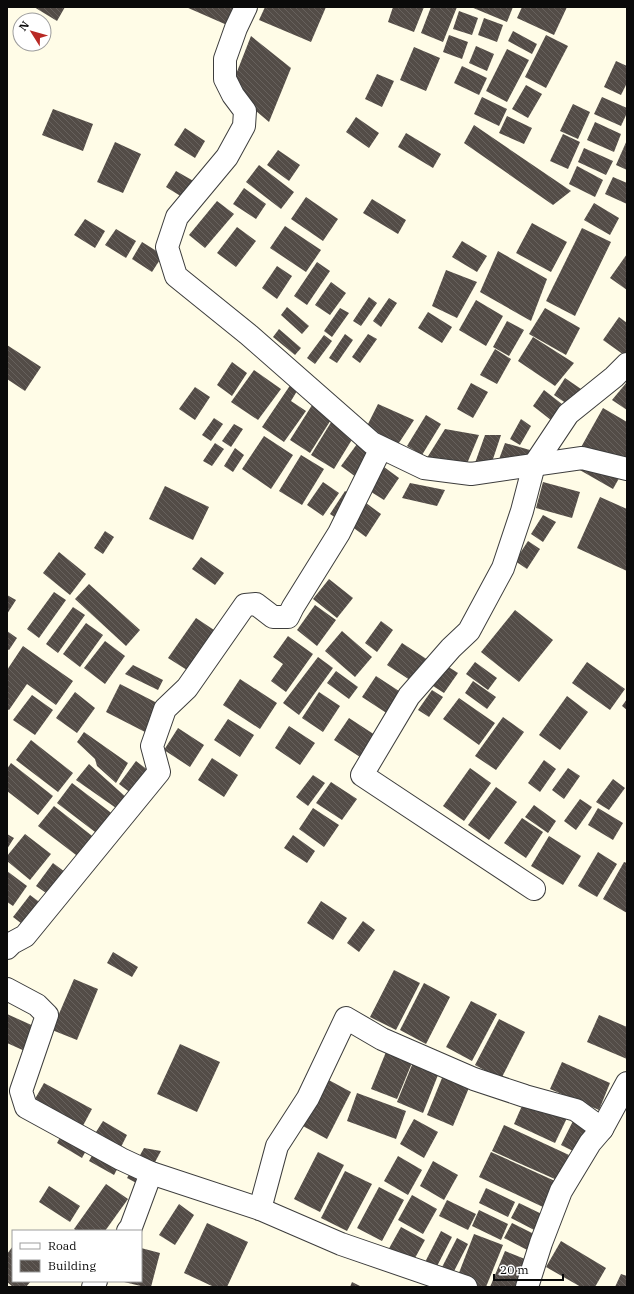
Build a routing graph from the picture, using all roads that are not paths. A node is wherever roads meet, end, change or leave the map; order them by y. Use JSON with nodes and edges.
{"nodes":[{"id":1,"x":246,"y":7,"type":"edge"},
{"id":2,"x":627,"y":364,"type":"edge"},
{"id":3,"x":381,"y":448,"type":"junction"},
{"id":4,"x":534,"y":465,"type":"junction"},
{"id":5,"x":627,"y":469,"type":"edge"},
{"id":6,"x":534,"y":889,"type":"dead end"},
{"id":7,"x":7,"y":948,"type":"edge"},
{"id":8,"x":7,"y":989,"type":"edge"},
{"id":9,"x":627,"y":1083,"type":"edge"},
{"id":10,"x":602,"y":1129,"type":"junction"},
{"id":11,"x":151,"y":1173,"type":"junction"},
{"id":12,"x":260,"y":1209,"type":"junction"},
{"id":13,"x":129,"y":1230,"type":"edge"},
{"id":14,"x":466,"y":1287,"type":"edge"},
{"id":15,"x":528,"y":1287,"type":"edge"}],
"edges":[{"from":1,"to":3,"type":"street"},
{"from":2,"to":4,"type":"street"},
{"from":3,"to":4,"type":"street"},
{"from":3,"to":7,"type":"street"},
{"from":4,"to":5,"type":"street"},
{"from":4,"to":6,"type":"street"},
{"from":8,"to":11,"type":"street"},
{"from":9,"to":10,"type":"street"},
{"from":10,"to":12,"type":"street"},
{"from":10,"to":15,"type":"street"},
{"from":11,"to":12,"type":"street"},
{"from":11,"to":13,"type":"street"},
{"from":12,"to":14,"type":"street"}]}
